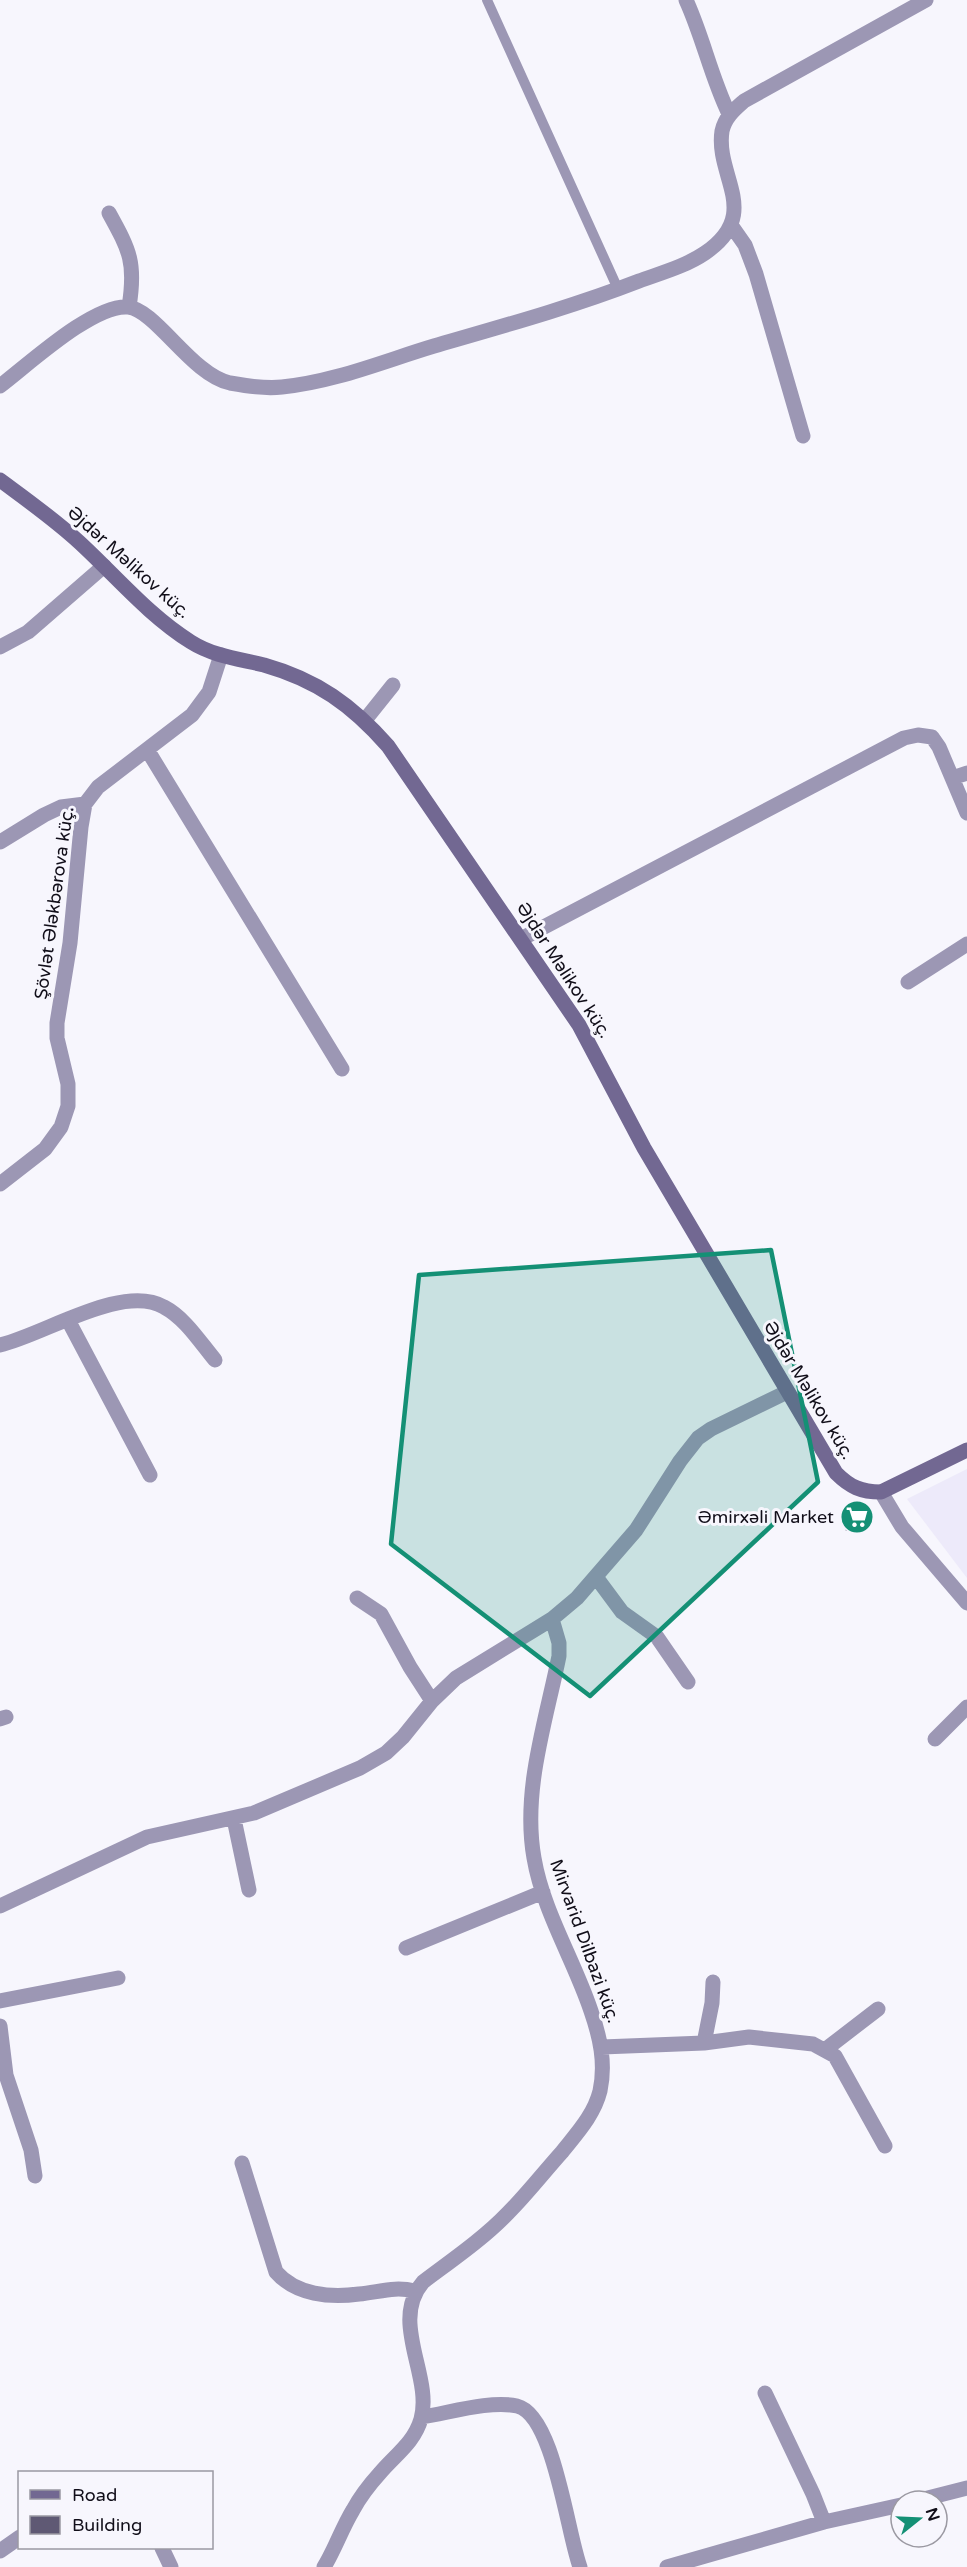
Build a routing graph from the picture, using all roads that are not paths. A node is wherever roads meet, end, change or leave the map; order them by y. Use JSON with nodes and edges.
{"nodes":[{"id":1,"x":487,"y":0,"type":"edge"},
{"id":2,"x":686,"y":0,"type":"edge"},
{"id":3,"x":926,"y":0,"type":"edge"},
{"id":4,"x":729,"y":114,"type":"junction"},
{"id":5,"x":109,"y":213,"type":"dead end"},
{"id":6,"x":731,"y":225,"type":"junction"},
{"id":7,"x":618,"y":289,"type":"junction"},
{"id":8,"x":129,"y":307,"type":"junction"},
{"id":9,"x":0,"y":386,"type":"edge"},
{"id":10,"x":803,"y":436,"type":"dead end"},
{"id":11,"x":0,"y":480,"type":"edge"},
{"id":12,"x":104,"y":566,"type":"junction"},
{"id":13,"x":0,"y":647,"type":"edge"},
{"id":14,"x":220,"y":655,"type":"junction"},
{"id":15,"x":393,"y":685,"type":"dead end"},
{"id":16,"x":365,"y":720,"type":"junction"},
{"id":17,"x":148,"y":751,"type":"junction"},
{"id":18,"x":967,"y":773,"type":"edge"},
{"id":19,"x":952,"y":778,"type":"junction"},
{"id":20,"x":85,"y":804,"type":"junction"},
{"id":21,"x":967,"y":813,"type":"edge"},
{"id":22,"x":0,"y":842,"type":"edge"},
{"id":23,"x":521,"y":939,"type":"junction"},
{"id":24,"x":967,"y":944,"type":"edge"},
{"id":25,"x":908,"y":982,"type":"dead end"},
{"id":26,"x":342,"y":1069,"type":"dead end"},
{"id":27,"x":0,"y":1184,"type":"edge"},
{"id":28,"x":68,"y":1320,"type":"junction"},
{"id":29,"x":0,"y":1345,"type":"edge"},
{"id":30,"x":215,"y":1360,"type":"dead end"},
{"id":31,"x":787,"y":1392,"type":"junction"},
{"id":32,"x":967,"y":1450,"type":"edge"},
{"id":33,"x":150,"y":1475,"type":"dead end"},
{"id":34,"x":881,"y":1492,"type":"junction"},
{"id":35,"x":596,"y":1577,"type":"junction"},
{"id":36,"x":357,"y":1598,"type":"dead end"},
{"id":37,"x":967,"y":1603,"type":"edge"},
{"id":38,"x":552,"y":1619,"type":"junction"},
{"id":39,"x":688,"y":1682,"type":"dead end"},
{"id":40,"x":432,"y":1701,"type":"junction"},
{"id":41,"x":967,"y":1707,"type":"edge"},
{"id":42,"x":935,"y":1739,"type":"dead end"},
{"id":43,"x":234,"y":1819,"type":"junction"},
{"id":44,"x":249,"y":1890,"type":"dead end"},
{"id":45,"x":543,"y":1892,"type":"junction"},
{"id":46,"x":0,"y":1906,"type":"edge"},
{"id":47,"x":406,"y":1947,"type":"dead end"},
{"id":48,"x":118,"y":1978,"type":"dead end"},
{"id":49,"x":713,"y":1982,"type":"dead end"},
{"id":50,"x":0,"y":2001,"type":"edge"},
{"id":51,"x":878,"y":2009,"type":"dead end"},
{"id":52,"x":0,"y":2026,"type":"edge"},
{"id":53,"x":704,"y":2043,"type":"junction"},
{"id":54,"x":602,"y":2047,"type":"junction"},
{"id":55,"x":826,"y":2049,"type":"junction"},
{"id":56,"x":885,"y":2146,"type":"dead end"},
{"id":57,"x":242,"y":2163,"type":"dead end"},
{"id":58,"x":35,"y":2176,"type":"dead end"},
{"id":59,"x":415,"y":2291,"type":"junction"},
{"id":60,"x":765,"y":2393,"type":"dead end"},
{"id":61,"x":422,"y":2417,"type":"junction"},
{"id":62,"x":967,"y":2488,"type":"edge"},
{"id":63,"x":949,"y":2493,"type":"edge"},
{"id":64,"x":889,"y":2508,"type":"edge"},
{"id":65,"x":824,"y":2522,"type":"junction"},
{"id":66,"x":18,"y":2538,"type":"edge"},
{"id":67,"x":163,"y":2549,"type":"edge"},
{"id":68,"x":0,"y":2551,"type":"edge"},
{"id":69,"x":171,"y":2567,"type":"edge"},
{"id":70,"x":324,"y":2567,"type":"edge"},
{"id":71,"x":580,"y":2567,"type":"edge"},
{"id":72,"x":667,"y":2567,"type":"edge"}],
"edges":[{"from":1,"to":7,"type":"lane"},
{"from":2,"to":4,"type":"street"},
{"from":3,"to":4,"type":"street"},
{"from":4,"to":6,"type":"street"},
{"from":5,"to":8,"type":"street"},
{"from":6,"to":7,"type":"street"},
{"from":6,"to":10,"type":"street"},
{"from":7,"to":8,"type":"street"},
{"from":8,"to":9,"type":"street"},
{"from":11,"to":12,"type":"street","name":"Əjdər Məlikov küç."},
{"from":12,"to":13,"type":"street"},
{"from":12,"to":14,"type":"street","name":"Əjdər Məlikov küç."},
{"from":14,"to":16,"type":"street","name":"Əjdər Məlikov küç."},
{"from":14,"to":17,"type":"street","name":"Şövlət Ələkbərova küç."},
{"from":15,"to":16,"type":"street"},
{"from":16,"to":23,"type":"street","name":"Əjdər Məlikov küç."},
{"from":17,"to":20,"type":"street","name":"Şövlət Ələkbərova küç."},
{"from":17,"to":26,"type":"street"},
{"from":18,"to":19,"type":"street"},
{"from":19,"to":21,"type":"street"},
{"from":19,"to":23,"type":"street"},
{"from":20,"to":22,"type":"street"},
{"from":20,"to":27,"type":"street","name":"Şövlət Ələkbərova küç."},
{"from":23,"to":31,"type":"street","name":"Əjdər Məlikov küç."},
{"from":24,"to":25,"type":"street"},
{"from":28,"to":29,"type":"street"},
{"from":28,"to":30,"type":"street"},
{"from":28,"to":33,"type":"street"},
{"from":31,"to":34,"type":"street","name":"Əjdər Məlikov küç."},
{"from":31,"to":35,"type":"street"},
{"from":32,"to":34,"type":"street"},
{"from":34,"to":37,"type":"street"},
{"from":35,"to":38,"type":"street"},
{"from":35,"to":39,"type":"street"},
{"from":36,"to":40,"type":"street"},
{"from":38,"to":40,"type":"street"},
{"from":38,"to":45,"type":"street","name":"Mirvarid Dilbazi küç."},
{"from":40,"to":43,"type":"street"},
{"from":41,"to":42,"type":"street"},
{"from":43,"to":44,"type":"street"},
{"from":43,"to":46,"type":"street"},
{"from":45,"to":47,"type":"street"},
{"from":45,"to":54,"type":"street","name":"Mirvarid Dilbazi küç."},
{"from":48,"to":50,"type":"street"},
{"from":49,"to":53,"type":"street"},
{"from":51,"to":55,"type":"street"},
{"from":52,"to":58,"type":"street"},
{"from":53,"to":54,"type":"street"},
{"from":53,"to":55,"type":"street"},
{"from":54,"to":59,"type":"street","name":"Mirvarid Dilbazi küç."},
{"from":55,"to":56,"type":"street"},
{"from":57,"to":59,"type":"street"},
{"from":59,"to":61,"type":"street"},
{"from":60,"to":65,"type":"street"},
{"from":61,"to":70,"type":"street"},
{"from":61,"to":71,"type":"street"},
{"from":62,"to":63,"type":"street"},
{"from":64,"to":65,"type":"street"},
{"from":65,"to":72,"type":"street"},
{"from":66,"to":68,"type":"street"},
{"from":67,"to":69,"type":"street"}]}
